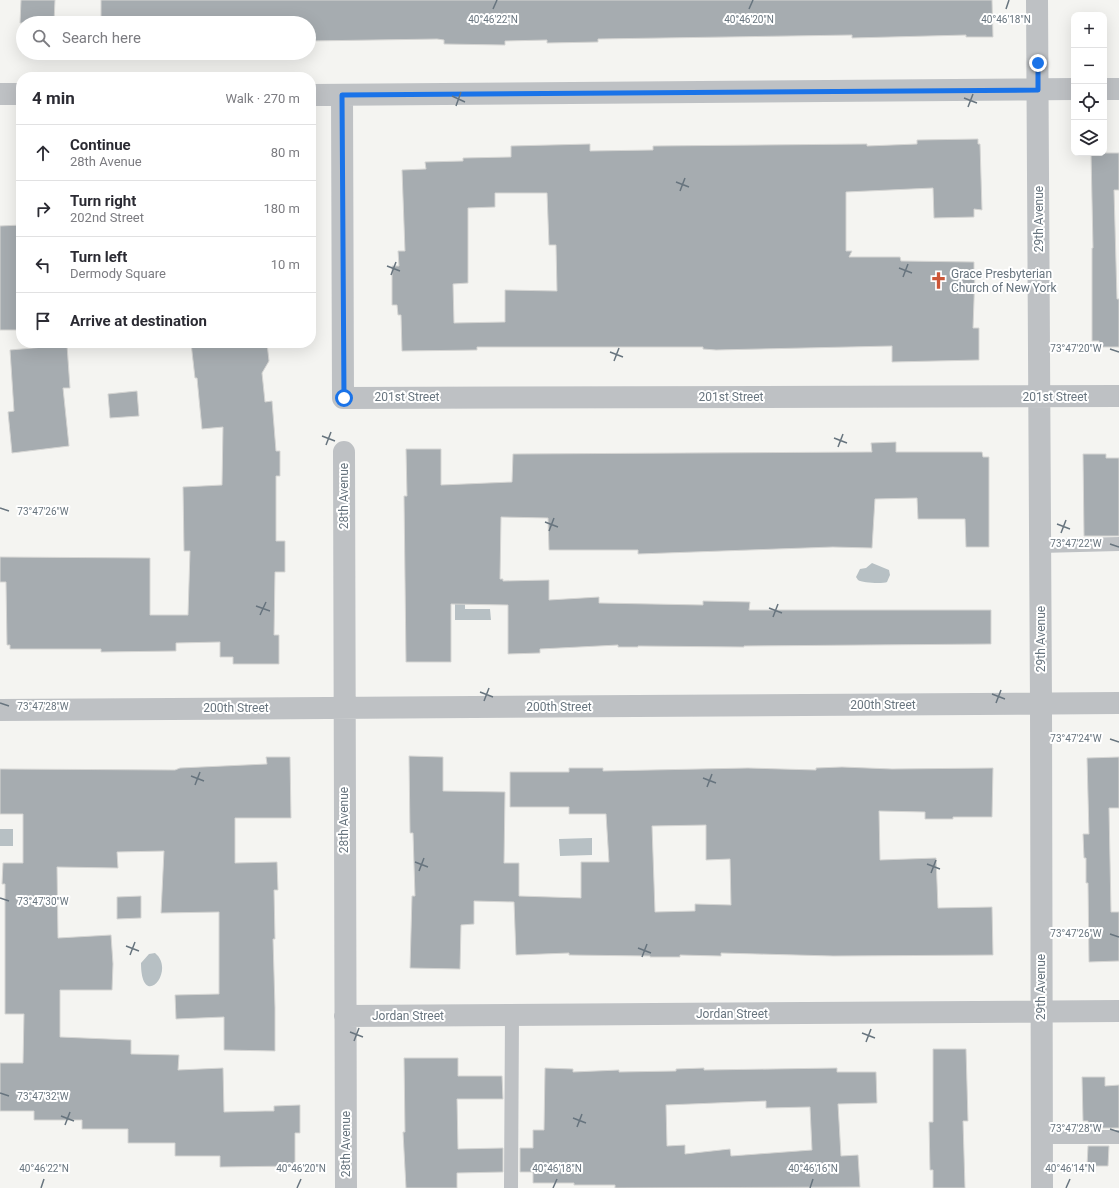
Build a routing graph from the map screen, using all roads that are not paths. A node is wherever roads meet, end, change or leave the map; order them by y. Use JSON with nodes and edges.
{"nodes":[{"id":1,"x":1037,"y":0,"type":"edge"},
{"id":2,"x":1107,"y":89,"type":"edge"},
{"id":3,"x":1119,"y":89,"type":"edge"},
{"id":4,"x":1038,"y":90,"type":"junction"},
{"id":5,"x":1071,"y":90,"type":"edge"},
{"id":6,"x":0,"y":94,"type":"edge"},
{"id":7,"x":16,"y":94,"type":"edge"},
{"id":8,"x":316,"y":95,"type":"edge"},
{"id":9,"x":342,"y":95,"type":"junction"},
{"id":10,"x":1119,"y":396,"type":"edge"},
{"id":11,"x":1040,"y":397,"type":"junction"},
{"id":12,"x":344,"y":452,"type":"dead end"},
{"id":13,"x":1119,"y":544,"type":"edge"},
{"id":14,"x":1040,"y":546,"type":"junction"},
{"id":15,"x":1119,"y":703,"type":"edge"},
{"id":16,"x":1042,"y":704,"type":"junction"},
{"id":17,"x":344,"y":708,"type":"junction"},
{"id":18,"x":0,"y":710,"type":"edge"},
{"id":19,"x":1119,"y":1011,"type":"edge"},
{"id":20,"x":1041,"y":1012,"type":"junction"},
{"id":21,"x":512,"y":1015,"type":"junction"},
{"id":22,"x":345,"y":1016,"type":"junction"},
{"id":23,"x":1043,"y":1137,"type":"junction"},
{"id":24,"x":1119,"y":1137,"type":"edge"},
{"id":25,"x":346,"y":1188,"type":"edge"},
{"id":26,"x":511,"y":1188,"type":"edge"},
{"id":27,"x":1042,"y":1188,"type":"edge"}],
"edges":[{"from":1,"to":4,"type":"street","name":"29th Avenue"},
{"from":2,"to":3,"type":"street"},
{"from":4,"to":5,"type":"street"},
{"from":4,"to":9,"type":"street"},
{"from":4,"to":11,"type":"street","name":"29th Avenue"},
{"from":6,"to":7,"type":"street"},
{"from":8,"to":9,"type":"street"},
{"from":9,"to":11,"type":"street","name":"201st Street"},
{"from":10,"to":11,"type":"street","name":"201st Street"},
{"from":11,"to":14,"type":"street","name":"29th Avenue"},
{"from":12,"to":17,"type":"street","name":"28th Avenue"},
{"from":13,"to":14,"type":"lane"},
{"from":14,"to":16,"type":"street","name":"29th Avenue"},
{"from":15,"to":16,"type":"street","name":"200th Street"},
{"from":16,"to":17,"type":"street","name":"200th Street"},
{"from":16,"to":20,"type":"street","name":"29th Avenue"},
{"from":17,"to":18,"type":"street","name":"200th Street"},
{"from":17,"to":22,"type":"street","name":"28th Avenue"},
{"from":19,"to":20,"type":"street","name":"Jordan Street"},
{"from":20,"to":21,"type":"street","name":"Jordan Street"},
{"from":20,"to":23,"type":"street","name":"29th Avenue"},
{"from":21,"to":22,"type":"street","name":"Jordan Street"},
{"from":21,"to":26,"type":"lane"},
{"from":22,"to":25,"type":"street","name":"28th Avenue"},
{"from":23,"to":24,"type":"lane"},
{"from":23,"to":27,"type":"street","name":"29th Avenue"}]}
